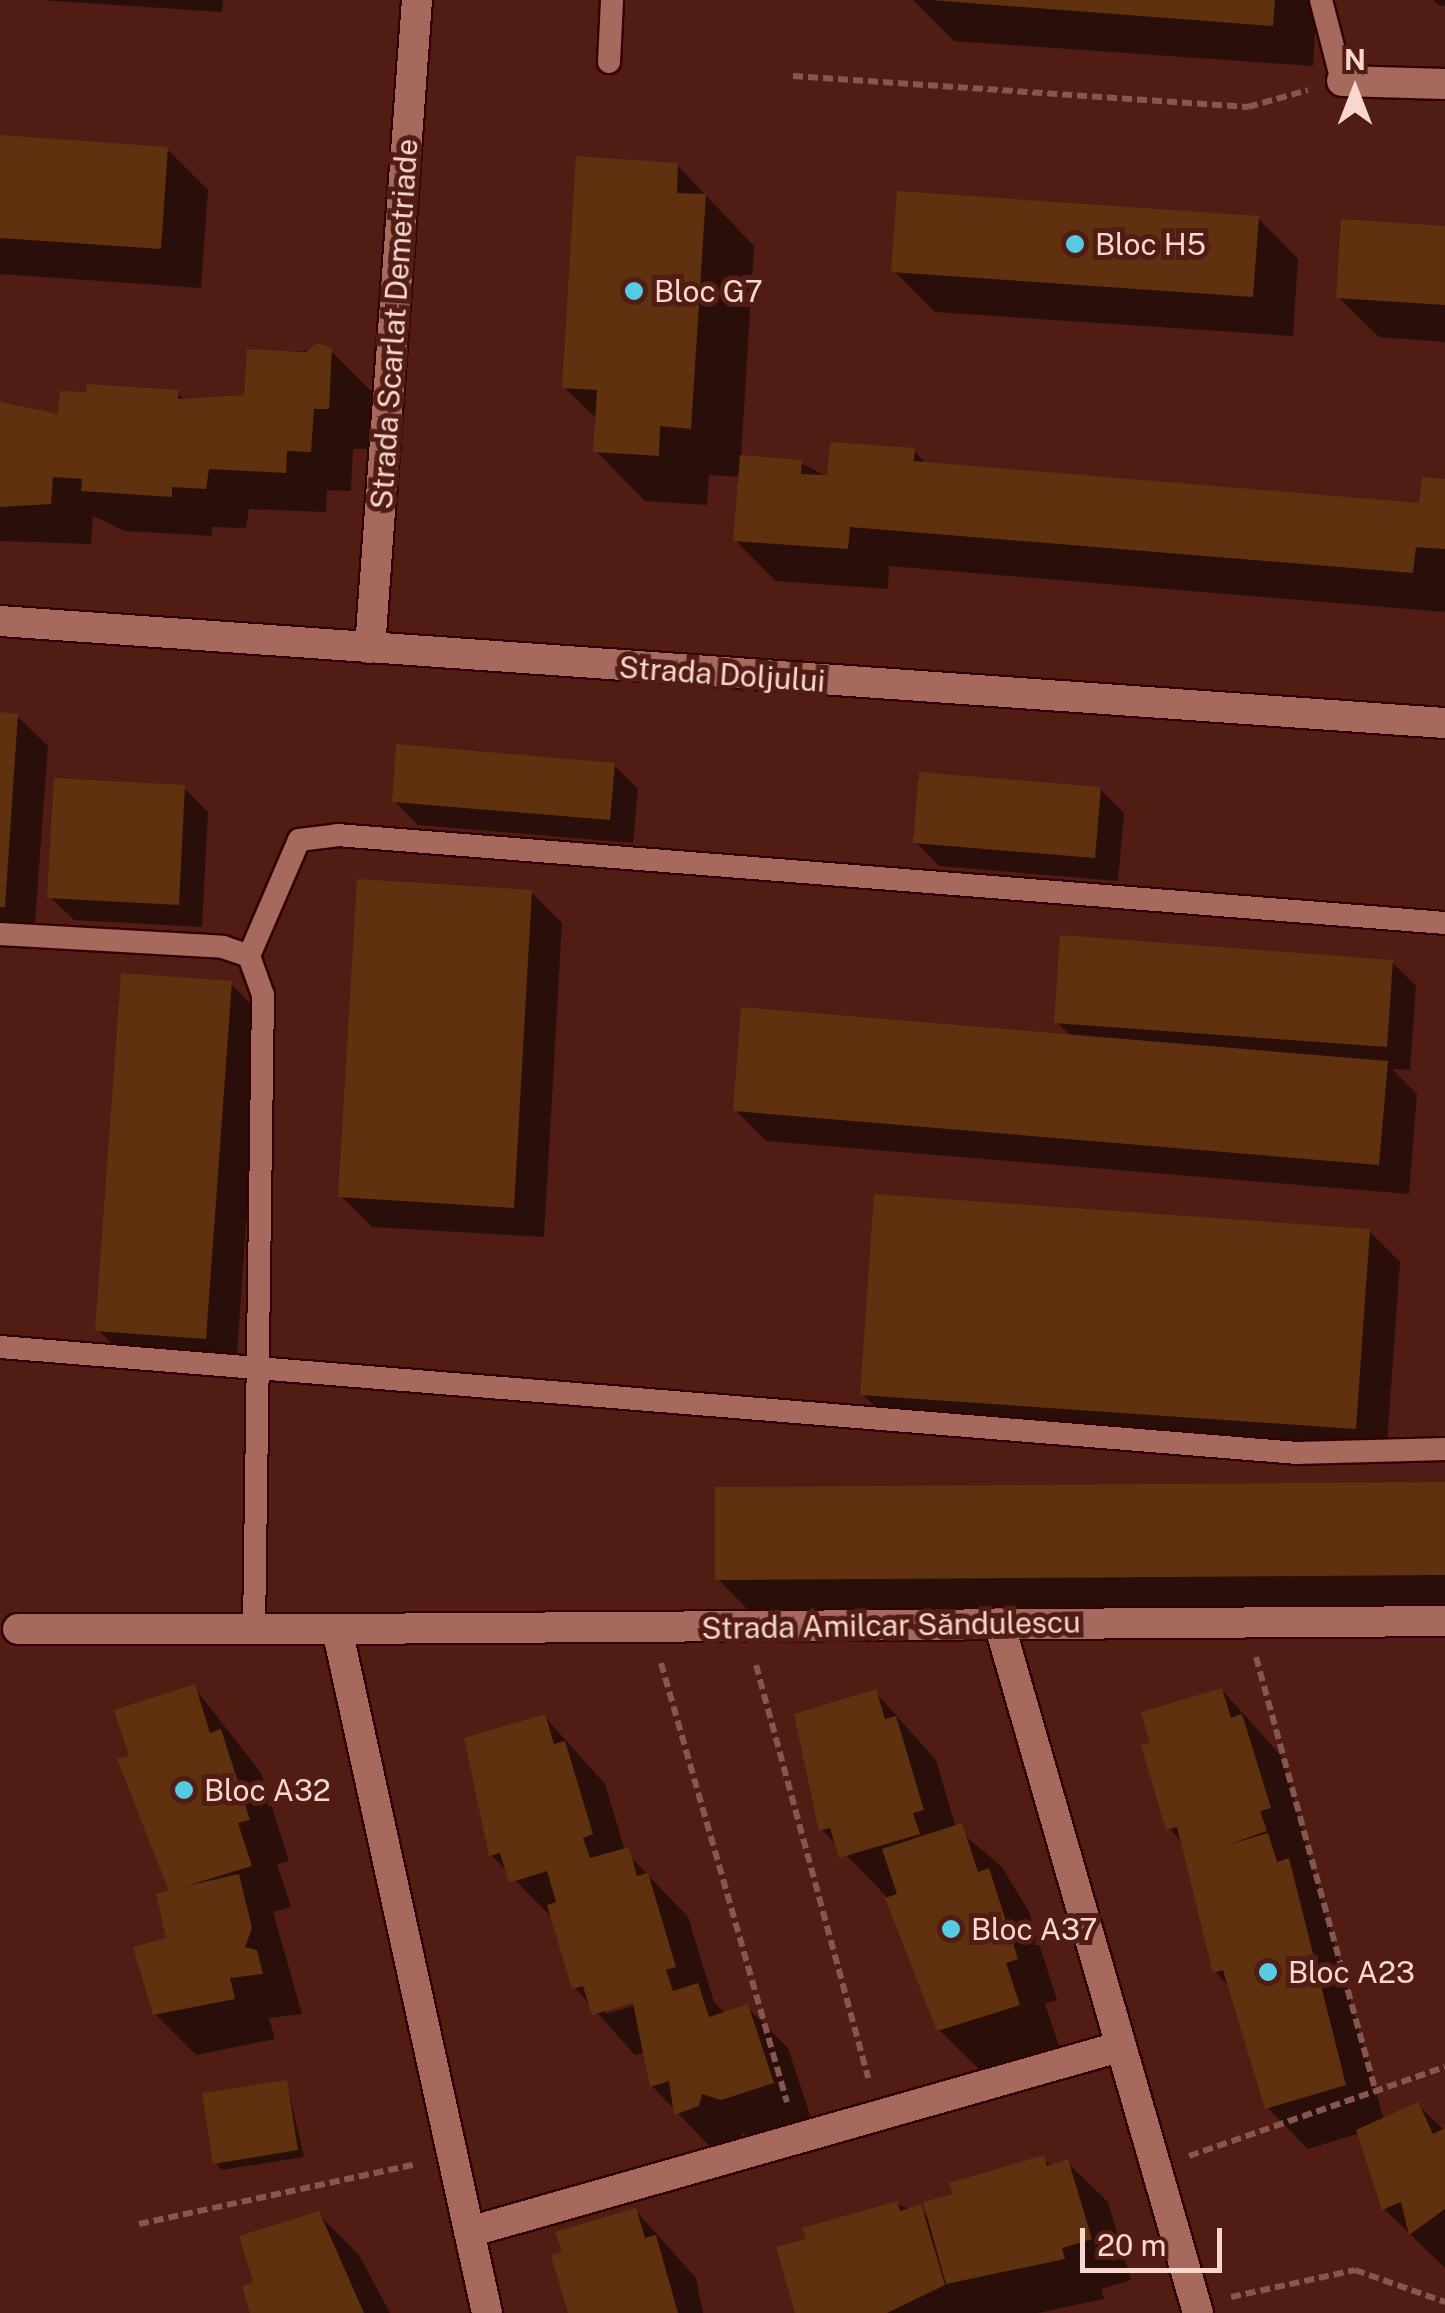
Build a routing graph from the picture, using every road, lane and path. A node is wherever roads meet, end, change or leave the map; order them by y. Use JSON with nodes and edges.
{"nodes":[{"id":1,"x":416,"y":0,"type":"edge"},
{"id":2,"x":612,"y":0,"type":"edge"},
{"id":3,"x":1321,"y":0,"type":"edge"},
{"id":4,"x":609,"y":62,"type":"dead end"},
{"id":5,"x":793,"y":76,"type":"dead end"},
{"id":6,"x":1342,"y":80,"type":"junction"},
{"id":7,"x":1445,"y":84,"type":"edge"},
{"id":8,"x":0,"y":621,"type":"edge"},
{"id":9,"x":370,"y":648,"type":"junction"},
{"id":10,"x":1445,"y":723,"type":"edge"},
{"id":11,"x":1445,"y":923,"type":"edge"},
{"id":12,"x":0,"y":934,"type":"edge"},
{"id":13,"x":249,"y":956,"type":"junction"},
{"id":14,"x":0,"y":1347,"type":"edge"},
{"id":15,"x":254,"y":1362,"type":"junction"},
{"id":16,"x":1445,"y":1449,"type":"edge"},
{"id":17,"x":1445,"y":1622,"type":"edge"},
{"id":18,"x":999,"y":1623,"type":"junction"},
{"id":19,"x":1247,"y":1623,"type":"junction"},
{"id":20,"x":745,"y":1625,"type":"junction"},
{"id":21,"x":651,"y":1628,"type":"junction"},
{"id":22,"x":18,"y":1629,"type":"dead end"},
{"id":23,"x":254,"y":1629,"type":"junction"},
{"id":24,"x":337,"y":1629,"type":"junction"},
{"id":25,"x":1119,"y":2047,"type":"junction"},
{"id":26,"x":1445,"y":2066,"type":"edge"},
{"id":27,"x":1375,"y":2090,"type":"junction"},
{"id":28,"x":879,"y":2120,"type":"junction"},
{"id":29,"x":798,"y":2142,"type":"junction"},
{"id":30,"x":453,"y":2156,"type":"junction"},
{"id":31,"x":1155,"y":2168,"type":"junction"},
{"id":32,"x":139,"y":2224,"type":"dead end"},
{"id":33,"x":469,"y":2232,"type":"junction"},
{"id":34,"x":1445,"y":2302,"type":"edge"},
{"id":35,"x":1197,"y":2308,"type":"edge"},
{"id":36,"x":486,"y":2313,"type":"edge"}],
"edges":[{"from":1,"to":9,"type":"street","name":"Strada Scarlat Demetriade"},
{"from":2,"to":4,"type":"lane"},
{"from":3,"to":6,"type":"lane"},
{"from":5,"to":6,"type":"path"},
{"from":6,"to":7,"type":"street"},
{"from":8,"to":9,"type":"street","name":"Strada Doljului"},
{"from":9,"to":10,"type":"street","name":"Strada Doljului"},
{"from":11,"to":13,"type":"lane"},
{"from":12,"to":13,"type":"lane"},
{"from":13,"to":15,"type":"lane"},
{"from":14,"to":15,"type":"lane"},
{"from":15,"to":16,"type":"lane"},
{"from":15,"to":23,"type":"lane"},
{"from":17,"to":19,"type":"street","name":"Strada Amilcar Săndulescu"},
{"from":18,"to":19,"type":"street","name":"Strada Amilcar Săndulescu"},
{"from":18,"to":20,"type":"street","name":"Strada Amilcar Săndulescu"},
{"from":18,"to":25,"type":"street"},
{"from":19,"to":27,"type":"path"},
{"from":20,"to":21,"type":"street","name":"Strada Amilcar Săndulescu"},
{"from":20,"to":28,"type":"path"},
{"from":21,"to":24,"type":"street","name":"Strada Amilcar Săndulescu"},
{"from":21,"to":29,"type":"path"},
{"from":22,"to":23,"type":"street","name":"Strada Amilcar Săndulescu"},
{"from":23,"to":24,"type":"street","name":"Strada Amilcar Săndulescu"},
{"from":24,"to":30,"type":"street"},
{"from":25,"to":28,"type":"street"},
{"from":25,"to":31,"type":"street"},
{"from":26,"to":27,"type":"path"},
{"from":27,"to":31,"type":"path"},
{"from":28,"to":29,"type":"street"},
{"from":29,"to":33,"type":"street"},
{"from":30,"to":32,"type":"path"},
{"from":30,"to":33,"type":"street"},
{"from":31,"to":35,"type":"street"},
{"from":33,"to":36,"type":"street"},
{"from":34,"to":35,"type":"path"}]}
